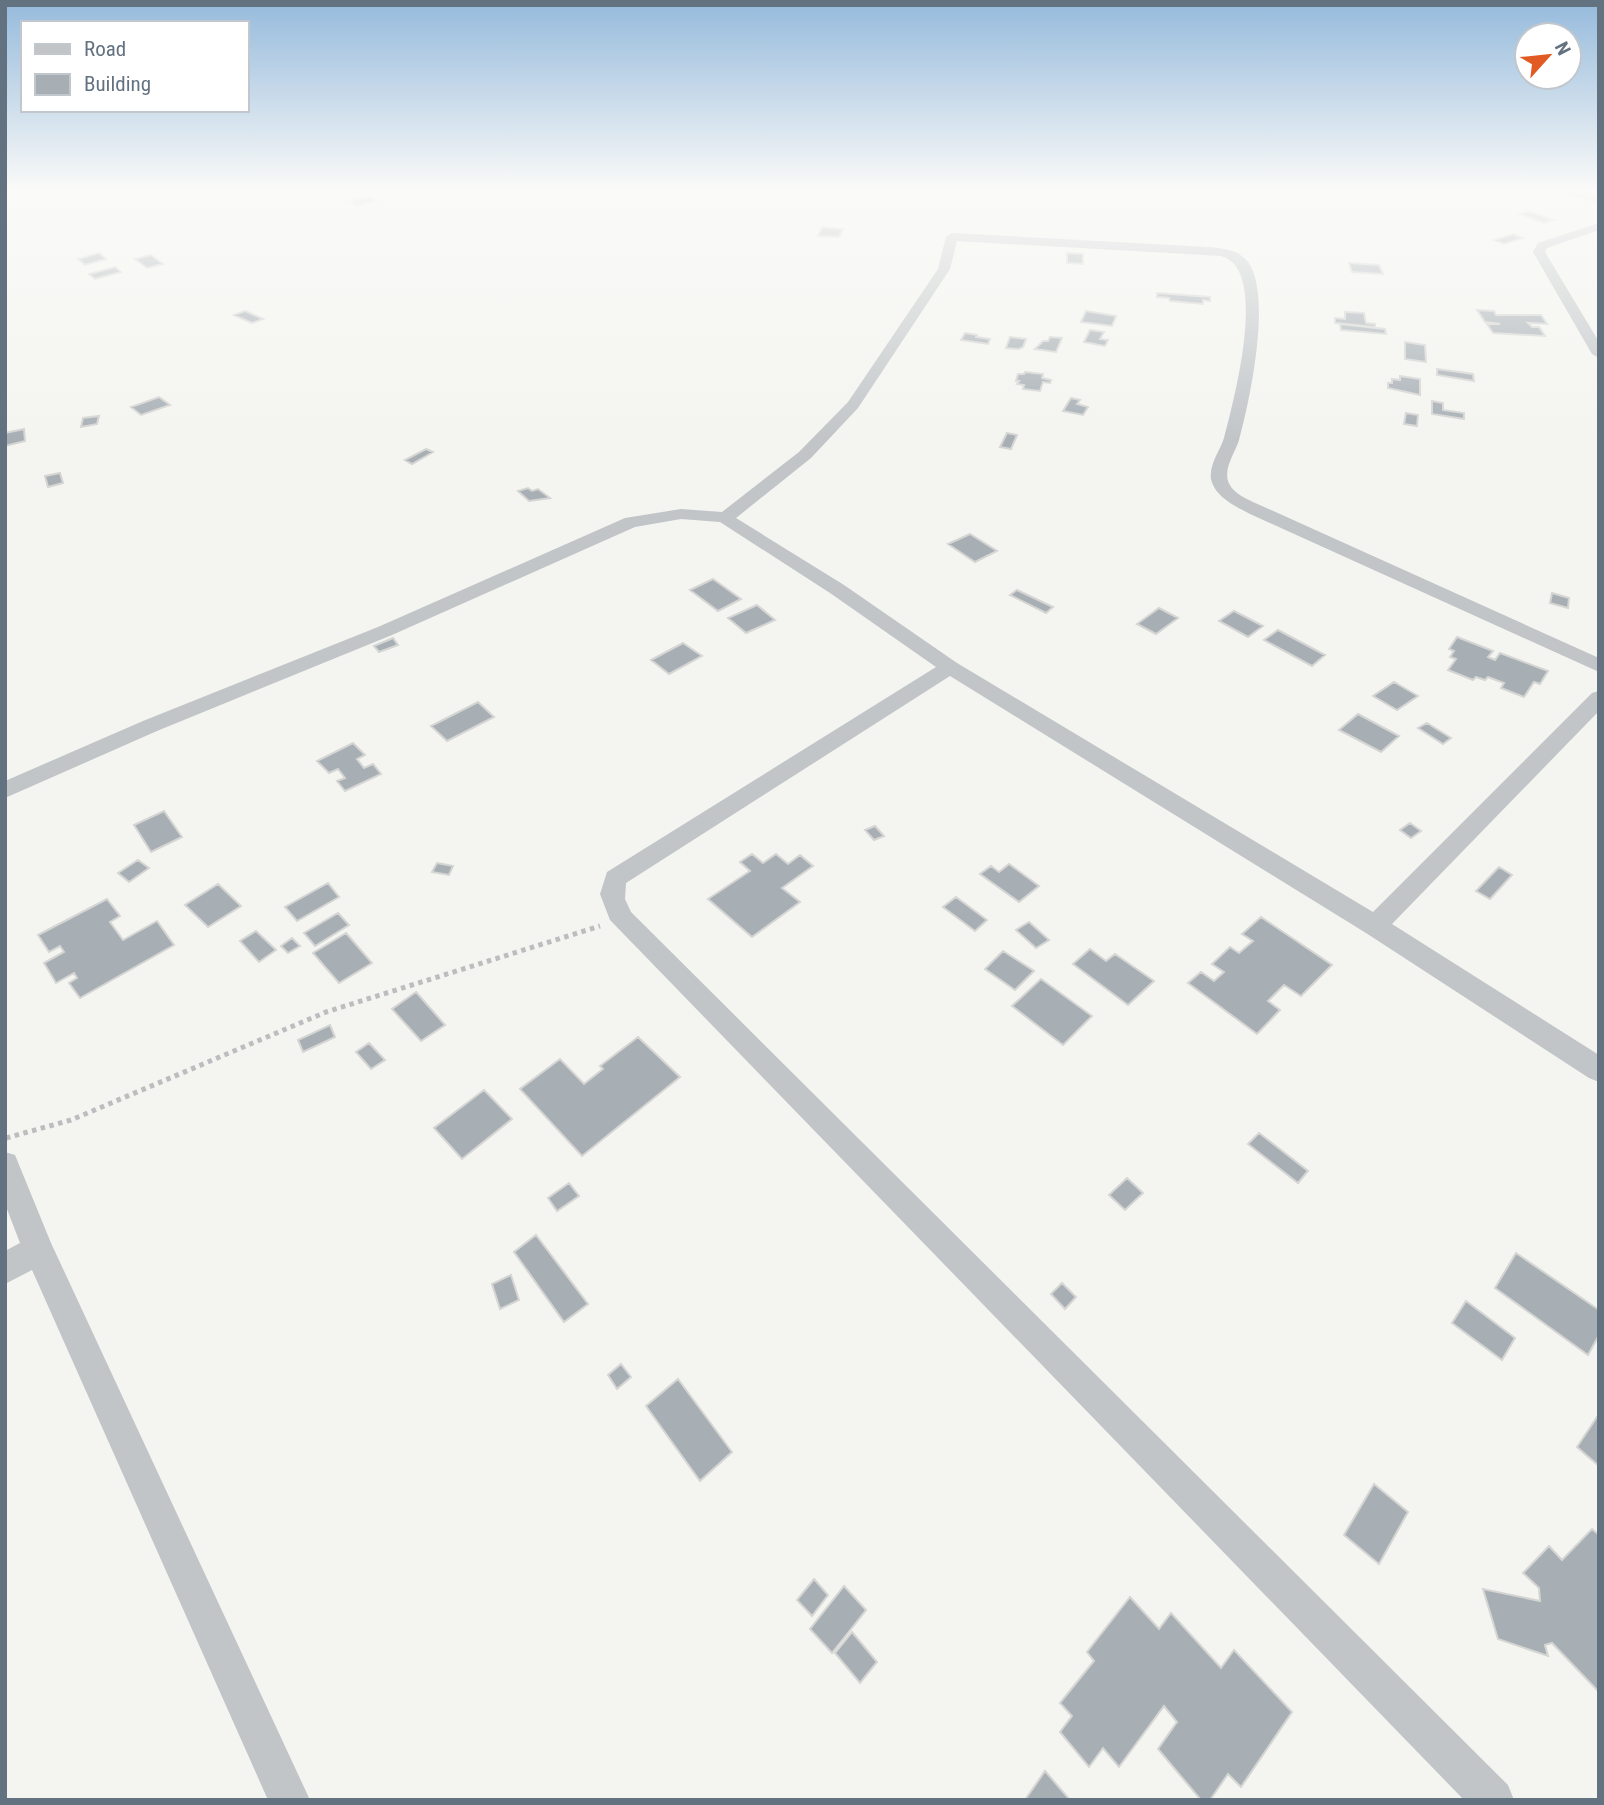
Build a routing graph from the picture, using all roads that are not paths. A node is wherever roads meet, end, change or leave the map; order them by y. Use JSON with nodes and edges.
{"nodes":[{"id":1,"x":942,"y":272,"type":"edge"},
{"id":2,"x":1247,"y":272,"type":"edge"},
{"id":3,"x":1551,"y":272,"type":"edge"},
{"id":4,"x":1599,"y":354,"type":"edge"},
{"id":5,"x":725,"y":518,"type":"junction"},
{"id":6,"x":1599,"y":666,"type":"edge"},
{"id":7,"x":950,"y":667,"type":"junction"},
{"id":8,"x":1599,"y":698,"type":"edge"},
{"id":9,"x":5,"y":790,"type":"edge"},
{"id":10,"x":1375,"y":926,"type":"junction"},
{"id":11,"x":1599,"y":1070,"type":"edge"},
{"id":12,"x":5,"y":1165,"type":"edge"},
{"id":13,"x":37,"y":1250,"type":"junction"},
{"id":14,"x":5,"y":1269,"type":"edge"},
{"id":15,"x":289,"y":1800,"type":"edge"},
{"id":16,"x":1493,"y":1800,"type":"edge"}],
"edges":[{"from":1,"to":5,"type":"street"},
{"from":2,"to":6,"type":"street"},
{"from":3,"to":4,"type":"street"},
{"from":5,"to":7,"type":"street"},
{"from":5,"to":9,"type":"street"},
{"from":7,"to":10,"type":"street"},
{"from":7,"to":16,"type":"street"},
{"from":8,"to":10,"type":"street"},
{"from":10,"to":11,"type":"street"},
{"from":12,"to":13,"type":"street"},
{"from":13,"to":14,"type":"street"},
{"from":13,"to":15,"type":"street"}]}
